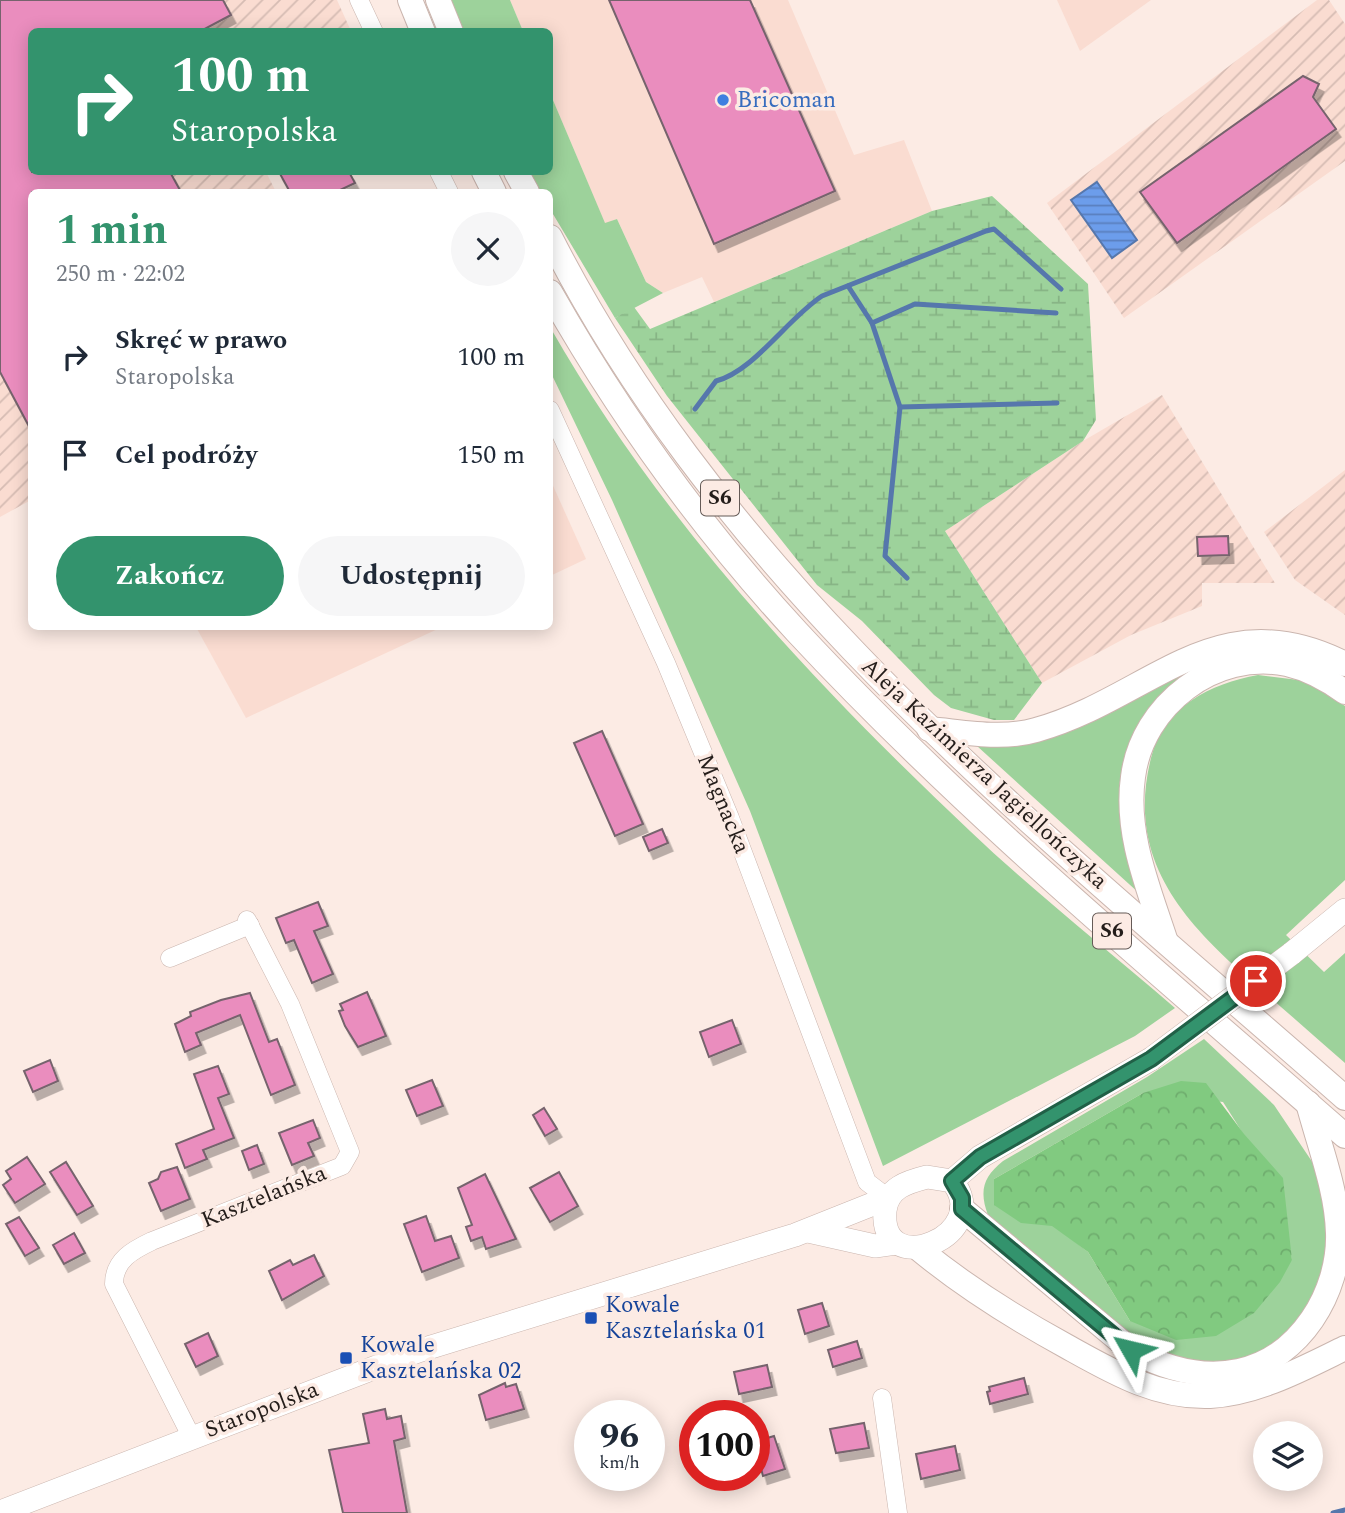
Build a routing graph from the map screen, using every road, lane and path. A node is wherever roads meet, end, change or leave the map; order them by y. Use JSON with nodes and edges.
{"nodes":[{"id":1,"x":359,"y":0,"type":"edge"},
{"id":2,"x":410,"y":0,"type":"edge"},
{"id":3,"x":438,"y":0,"type":"edge"},
{"id":4,"x":372,"y":28,"type":"edge"},
{"id":5,"x":421,"y":28,"type":"edge"},
{"id":6,"x":449,"y":28,"type":"edge"},
{"id":7,"x":553,"y":242,"type":"edge"},
{"id":8,"x":553,"y":297,"type":"edge"},
{"id":9,"x":553,"y":417,"type":"edge"},
{"id":10,"x":1345,"y":664,"type":"edge"},
{"id":11,"x":1345,"y":692,"type":"edge"},
{"id":12,"x":929,"y":729,"type":"junction"},
{"id":13,"x":1345,"y":910,"type":"edge"},
{"id":14,"x":1165,"y":940,"type":"junction"},
{"id":15,"x":170,"y":958,"type":"dead end"},
{"id":16,"x":1345,"y":1098,"type":"edge"},
{"id":17,"x":1308,"y":1103,"type":"junction"},
{"id":18,"x":1345,"y":1136,"type":"edge"},
{"id":19,"x":952,"y":1181,"type":"junction"},
{"id":20,"x":888,"y":1198,"type":"junction"},
{"id":21,"x":962,"y":1209,"type":"junction"},
{"id":22,"x":808,"y":1231,"type":"junction"},
{"id":23,"x":908,"y":1246,"type":"junction"},
{"id":24,"x":1345,"y":1348,"type":"edge"},
{"id":25,"x":883,"y":1398,"type":"dead end"},
{"id":26,"x":192,"y":1438,"type":"junction"},
{"id":27,"x":0,"y":1512,"type":"edge"},
{"id":28,"x":898,"y":1513,"type":"edge"}],
"edges":[{"from":1,"to":4,"type":"street"},
{"from":2,"to":5,"type":"highway"},
{"from":3,"to":6,"type":"highway"},
{"from":7,"to":12,"type":"highway","name":"Aleja Kazimierza Jagiellończyka","number":"S6"},
{"from":8,"to":17,"type":"highway","name":"Aleja Kazimierza Jagiellończyka","number":"S6"},
{"from":9,"to":20,"type":"street","name":"Magnacka"},
{"from":10,"to":12,"type":"highway"},
{"from":11,"to":14,"type":"highway"},
{"from":12,"to":14,"type":"highway","name":"Aleja Kazimierza Jagiellończyka","number":"S6"},
{"from":13,"to":19,"type":"main road","bridge":true},
{"from":14,"to":16,"type":"highway","name":"Aleja Kazimierza Jagiellończyka","number":"S6"},
{"from":15,"to":26,"type":"street","name":"Kasztelańska"},
{"from":17,"to":18,"type":"highway","name":"Aleja Kazimierza Jagiellończyka","number":"S6"},
{"from":17,"to":21,"type":"highway"},
{"from":19,"to":20,"type":"main road"},
{"from":19,"to":21,"type":"main road"},
{"from":20,"to":22,"type":"main road","name":"Staropolska"},
{"from":20,"to":23,"type":"main road"},
{"from":21,"to":23,"type":"main road"},
{"from":22,"to":23,"type":"main road","name":"Staropolska"},
{"from":22,"to":26,"type":"main road","name":"Staropolska"},
{"from":23,"to":24,"type":"highway"},
{"from":25,"to":28,"type":"street"},
{"from":26,"to":27,"type":"main road","name":"Staropolska"}]}
